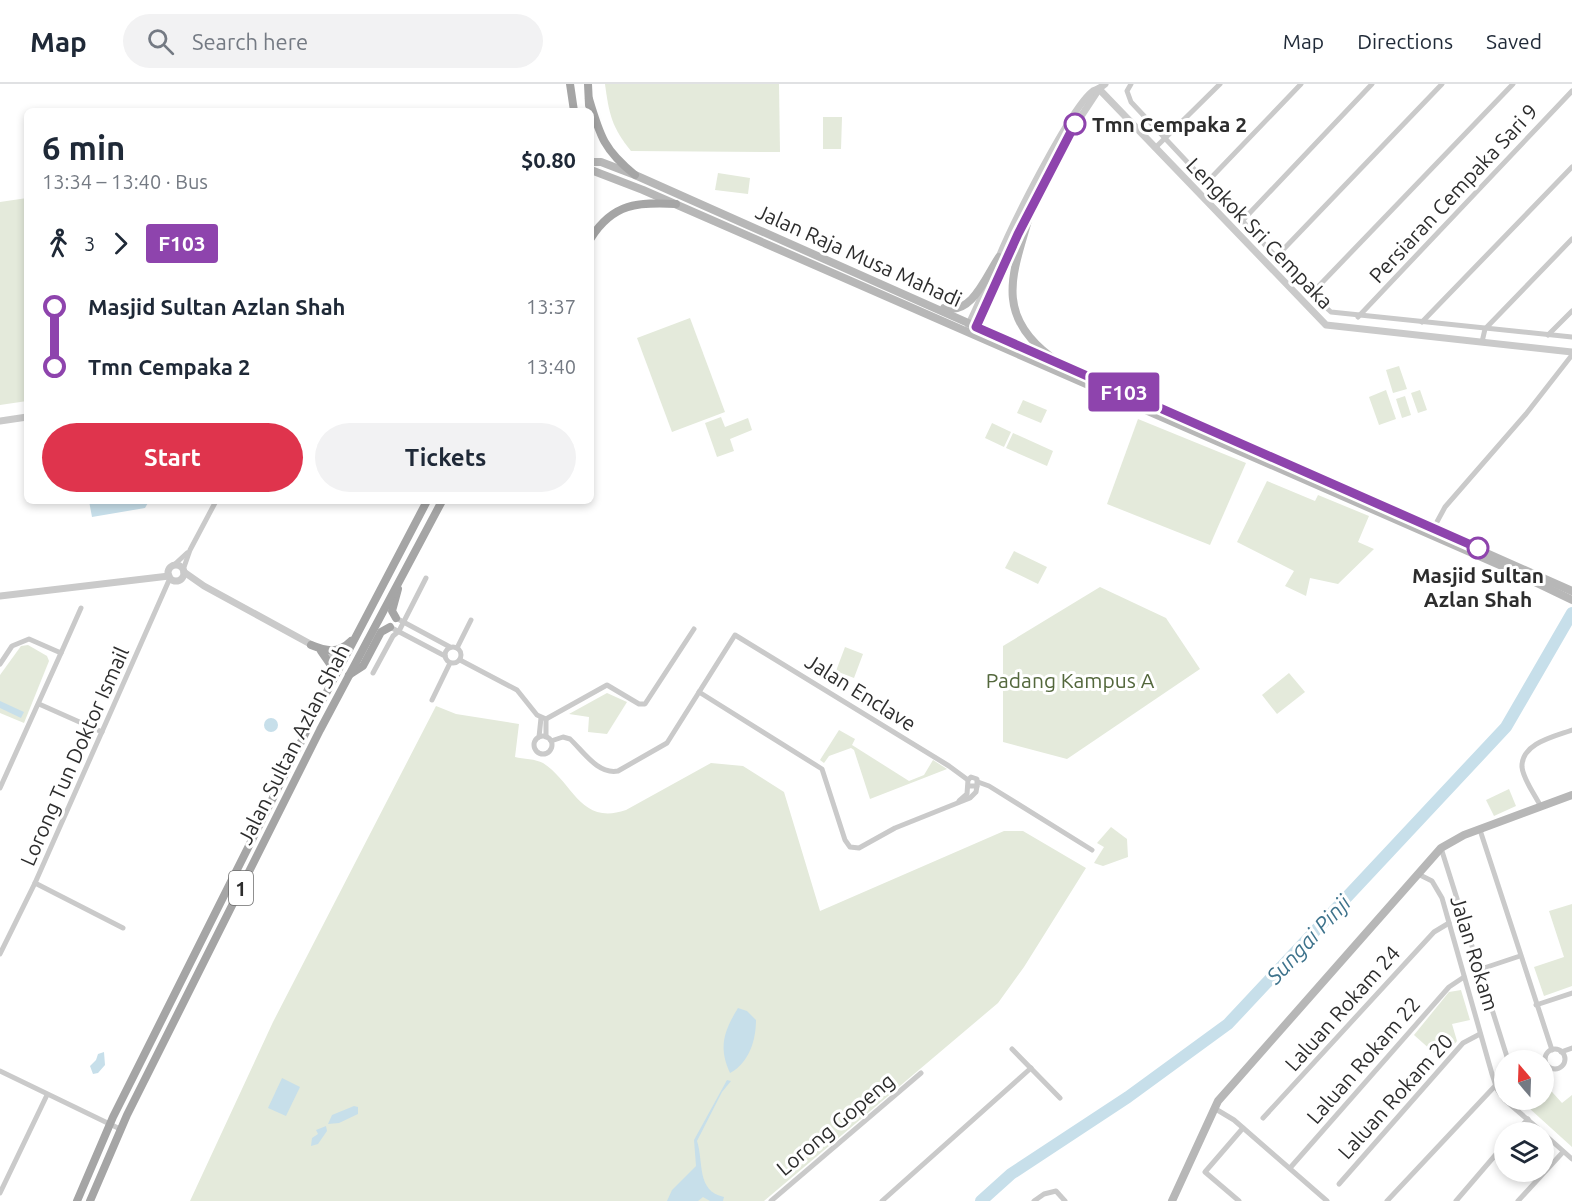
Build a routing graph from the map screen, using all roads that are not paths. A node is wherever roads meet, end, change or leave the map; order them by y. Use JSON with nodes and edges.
{"nodes":[{"id":1,"x":569,"y":84,"type":"edge"},
{"id":2,"x":588,"y":84,"type":"edge"},
{"id":3,"x":1092,"y":84,"type":"edge"},
{"id":4,"x":1131,"y":84,"type":"edge"},
{"id":5,"x":1220,"y":84,"type":"edge"},
{"id":6,"x":1301,"y":84,"type":"edge"},
{"id":7,"x":1372,"y":84,"type":"edge"},
{"id":8,"x":1442,"y":84,"type":"edge"},
{"id":9,"x":1513,"y":84,"type":"edge"},
{"id":10,"x":1102,"y":87,"type":"edge"},
{"id":11,"x":1572,"y":91,"type":"edge"},
{"id":12,"x":589,"y":99,"type":"junction"},
{"id":13,"x":572,"y":108,"type":"edge"},
{"id":14,"x":588,"y":108,"type":"edge"},
{"id":15,"x":592,"y":108,"type":"edge"},
{"id":16,"x":594,"y":113,"type":"edge"},
{"id":17,"x":1166,"y":138,"type":"junction"},
{"id":18,"x":1155,"y":148,"type":"junction"},
{"id":19,"x":594,"y":162,"type":"edge"},
{"id":20,"x":1572,"y":167,"type":"edge"},
{"id":21,"x":594,"y":171,"type":"edge"},
{"id":22,"x":635,"y":175,"type":"junction"},
{"id":23,"x":1208,"y":181,"type":"junction"},
{"id":24,"x":676,"y":204,"type":"junction"},
{"id":25,"x":1032,"y":207,"type":"junction"},
{"id":26,"x":1243,"y":220,"type":"junction"},
{"id":27,"x":594,"y":234,"type":"edge"},
{"id":28,"x":1572,"y":239,"type":"edge"},
{"id":29,"x":1277,"y":256,"type":"junction"},
{"id":30,"x":999,"y":257,"type":"junction"},
{"id":31,"x":1311,"y":294,"type":"junction"},
{"id":32,"x":925,"y":303,"type":"junction"},
{"id":33,"x":1572,"y":311,"type":"edge"},
{"id":34,"x":1358,"y":317,"type":"junction"},
{"id":35,"x":1422,"y":322,"type":"junction"},
{"id":36,"x":971,"y":328,"type":"junction"},
{"id":37,"x":1485,"y":328,"type":"junction"},
{"id":38,"x":1548,"y":335,"type":"junction"},
{"id":39,"x":1572,"y":338,"type":"edge"},
{"id":40,"x":1482,"y":342,"type":"junction"},
{"id":41,"x":1572,"y":353,"type":"edge"},
{"id":42,"x":1061,"y":364,"type":"junction"},
{"id":43,"x":1114,"y":392,"type":"junction"},
{"id":44,"x":24,"y":417,"type":"edge"},
{"id":45,"x":0,"y":421,"type":"edge"},
{"id":46,"x":214,"y":504,"type":"edge"},
{"id":47,"x":426,"y":504,"type":"edge"},
{"id":48,"x":439,"y":504,"type":"edge"},
{"id":49,"x":1432,"y":532,"type":"junction"},
{"id":50,"x":190,"y":550,"type":"junction"},
{"id":51,"x":176,"y":574,"type":"junction"},
{"id":52,"x":401,"y":575,"type":"junction"},
{"id":53,"x":426,"y":578,"type":"dead end"},
{"id":54,"x":1568,"y":592,"type":"edge"},
{"id":55,"x":0,"y":596,"type":"edge"},
{"id":56,"x":1572,"y":600,"type":"edge"},
{"id":57,"x":81,"y":608,"type":"dead end"},
{"id":58,"x":400,"y":620,"type":"junction"},
{"id":59,"x":471,"y":620,"type":"dead end"},
{"id":60,"x":390,"y":627,"type":"joint"},
{"id":61,"x":694,"y":629,"type":"dead end"},
{"id":62,"x":399,"y":631,"type":"junction"},
{"id":63,"x":358,"y":633,"type":"junction"},
{"id":64,"x":311,"y":645,"type":"junction"},
{"id":65,"x":453,"y":647,"type":"junction"},
{"id":66,"x":321,"y":651,"type":"junction"},
{"id":67,"x":61,"y":653,"type":"junction"},
{"id":68,"x":445,"y":656,"type":"junction"},
{"id":69,"x":460,"y":660,"type":"junction"},
{"id":70,"x":342,"y":663,"type":"junction"},
{"id":71,"x":450,"y":663,"type":"junction"},
{"id":72,"x":0,"y":664,"type":"edge"},
{"id":73,"x":373,"y":673,"type":"dead end"},
{"id":74,"x":346,"y":677,"type":"junction"},
{"id":75,"x":699,"y":692,"type":"junction"},
{"id":76,"x":325,"y":695,"type":"junction"},
{"id":77,"x":432,"y":700,"type":"dead end"},
{"id":78,"x":39,"y":704,"type":"junction"},
{"id":79,"x":544,"y":719,"type":"junction"},
{"id":80,"x":1572,"y":730,"type":"edge"},
{"id":81,"x":102,"y":732,"type":"junction"},
{"id":82,"x":968,"y":783,"type":"junction"},
{"id":83,"x":978,"y":784,"type":"junction"},
{"id":84,"x":0,"y":788,"type":"edge"},
{"id":85,"x":1572,"y":795,"type":"edge"},
{"id":86,"x":958,"y":803,"type":"junction"},
{"id":87,"x":1540,"y":806,"type":"junction"},
{"id":88,"x":1480,"y":830,"type":"junction"},
{"id":89,"x":1441,"y":848,"type":"junction"},
{"id":90,"x":1092,"y":850,"type":"dead end"},
{"id":91,"x":1418,"y":874,"type":"junction"},
{"id":92,"x":35,"y":883,"type":"junction"},
{"id":93,"x":1449,"y":923,"type":"junction"},
{"id":94,"x":123,"y":928,"type":"dead end"},
{"id":95,"x":0,"y":954,"type":"edge"},
{"id":96,"x":1520,"y":956,"type":"junction"},
{"id":97,"x":1478,"y":970,"type":"junction"},
{"id":98,"x":1464,"y":977,"type":"junction"},
{"id":99,"x":1572,"y":993,"type":"edge"},
{"id":100,"x":1536,"y":1005,"type":"junction"},
{"id":101,"x":1480,"y":1034,"type":"junction"},
{"id":102,"x":1572,"y":1048,"type":"edge"},
{"id":103,"x":1012,"y":1049,"type":"dead end"},
{"id":104,"x":1505,"y":1050,"type":"edge"},
{"id":105,"x":1552,"y":1050,"type":"edge"},
{"id":106,"x":1554,"y":1050,"type":"edge"},
{"id":107,"x":1561,"y":1052,"type":"junction"},
{"id":108,"x":1572,"y":1060,"type":"edge"},
{"id":109,"x":1564,"y":1063,"type":"junction"},
{"id":110,"x":1031,"y":1068,"type":"junction"},
{"id":111,"x":1554,"y":1068,"type":"edge"},
{"id":112,"x":0,"y":1071,"type":"edge"},
{"id":113,"x":921,"y":1073,"type":"dead end"},
{"id":114,"x":1494,"y":1083,"type":"edge"},
{"id":115,"x":1494,"y":1087,"type":"edge"},
{"id":116,"x":47,"y":1095,"type":"junction"},
{"id":117,"x":1060,"y":1098,"type":"dead end"},
{"id":118,"x":1214,"y":1108,"type":"junction"},
{"id":119,"x":1518,"y":1110,"type":"edge"},
{"id":120,"x":1263,"y":1118,"type":"dead end"},
{"id":121,"x":1527,"y":1119,"type":"junction"},
{"id":122,"x":1524,"y":1122,"type":"edge"},
{"id":123,"x":1530,"y":1122,"type":"edge"},
{"id":124,"x":110,"y":1124,"type":"junction"},
{"id":125,"x":1243,"y":1128,"type":"junction"},
{"id":126,"x":120,"y":1129,"type":"junction"},
{"id":127,"x":1554,"y":1143,"type":"edge"},
{"id":128,"x":1563,"y":1152,"type":"junction"},
{"id":129,"x":1494,"y":1157,"type":"edge"},
{"id":130,"x":1572,"y":1160,"type":"edge"},
{"id":131,"x":1290,"y":1168,"type":"junction"},
{"id":132,"x":1339,"y":1184,"type":"dead end"},
{"id":133,"x":0,"y":1192,"type":"edge"},
{"id":134,"x":77,"y":1201,"type":"edge"},
{"id":135,"x":90,"y":1201,"type":"edge"},
{"id":136,"x":771,"y":1201,"type":"edge"},
{"id":137,"x":882,"y":1201,"type":"edge"},
{"id":138,"x":1034,"y":1201,"type":"edge"},
{"id":139,"x":1065,"y":1201,"type":"edge"},
{"id":140,"x":1172,"y":1201,"type":"edge"},
{"id":141,"x":1239,"y":1201,"type":"edge"},
{"id":142,"x":1327,"y":1201,"type":"edge"},
{"id":143,"x":1387,"y":1201,"type":"edge"},
{"id":144,"x":1456,"y":1201,"type":"edge"},
{"id":145,"x":1518,"y":1201,"type":"edge"}],
"edges":[{"from":1,"to":13,"type":"main road"},
{"from":2,"to":12,"type":"main road"},
{"from":3,"to":10,"type":"street"},
{"from":4,"to":17,"type":"street"},
{"from":5,"to":17,"type":"street"},
{"from":6,"to":23,"type":"street"},
{"from":7,"to":26,"type":"street"},
{"from":8,"to":29,"type":"street"},
{"from":9,"to":31,"type":"street"},
{"from":10,"to":18,"type":"street","name":"Lengkok Sri Cempaka"},
{"from":10,"to":25,"type":"street"},
{"from":10,"to":30,"type":"street"},
{"from":11,"to":34,"type":"street","name":"Persiaran Cempaka Sari 9"},
{"from":12,"to":14,"type":"main road"},
{"from":12,"to":15,"type":"main road"},
{"from":16,"to":22,"type":"main road"},
{"from":17,"to":18,"type":"street"},
{"from":17,"to":23,"type":"street"},
{"from":18,"to":40,"type":"street","name":"Lengkok Sri Cempaka"},
{"from":19,"to":22,"type":"main road","name":"Jalan Raja Musa Mahadi"},
{"from":20,"to":35,"type":"street"},
{"from":21,"to":24,"type":"main road","name":"Jalan Raja Musa Mahadi"},
{"from":22,"to":32,"type":"main road","name":"Jalan Raja Musa Mahadi"},
{"from":23,"to":26,"type":"street"},
{"from":24,"to":27,"type":"main road"},
{"from":24,"to":36,"type":"main road","name":"Jalan Raja Musa Mahadi"},
{"from":25,"to":36,"type":"street"},
{"from":25,"to":42,"type":"main road"},
{"from":26,"to":29,"type":"street"},
{"from":28,"to":37,"type":"street"},
{"from":29,"to":31,"type":"street"},
{"from":30,"to":32,"type":"main road"},
{"from":30,"to":36,"type":"street"},
{"from":31,"to":34,"type":"street"},
{"from":32,"to":36,"type":"main road","name":"Jalan Raja Musa Mahadi"},
{"from":33,"to":38,"type":"street"},
{"from":34,"to":35,"type":"street"},
{"from":35,"to":37,"type":"street"},
{"from":36,"to":42,"type":"main road","name":"Jalan Raja Musa Mahadi"},
{"from":36,"to":43,"type":"main road","name":"Jalan Raja Musa Mahadi"},
{"from":37,"to":38,"type":"street"},
{"from":37,"to":40,"type":"street"},
{"from":38,"to":39,"type":"street"},
{"from":40,"to":41,"type":"street","name":"Lengkok Sri Cempaka"},
{"from":41,"to":49,"type":"street"},
{"from":42,"to":43,"type":"main road","name":"Jalan Raja Musa Mahadi"},
{"from":43,"to":49,"type":"main road","name":"Jalan Raja Musa Mahadi"},
{"from":44,"to":45,"type":"street"},
{"from":46,"to":50,"type":"street","name":"Lorong Tun Doktor Ismail"},
{"from":47,"to":63,"type":"main road","name":"Jalan Sultan Azlan Shah","number":"1"},
{"from":48,"to":52,"type":"main road","name":"Jalan Sultan Azlan Shah","number":"1"},
{"from":49,"to":54,"type":"main road","name":"Jalan Raja Musa Mahadi"},
{"from":50,"to":51,"type":"street","name":"Lorong Tun Doktor Ismail"},
{"from":50,"to":51,"type":"street","name":"Lorong Tun Doktor Ismail"},
{"from":51,"to":55,"type":"street"},
{"from":51,"to":64,"type":"street"},
{"from":51,"to":81,"type":"street","name":"Lorong Tun Doktor Ismail"},
{"from":52,"to":58,"type":"main road"},
{"from":52,"to":70,"type":"main road"},
{"from":52,"to":74,"type":"main road","name":"Jalan Sultan Azlan Shah","number":"1"},
{"from":53,"to":58,"type":"street"},
{"from":54,"to":56,"type":"main road","name":"Jalan Raja Musa Mahadi"},
{"from":57,"to":67,"type":"street"},
{"from":58,"to":62,"type":"street"},
{"from":58,"to":65,"type":"street"},
{"from":59,"to":65,"type":"street"},
{"from":60,"to":62,"type":"street"},
{"from":60,"to":74,"type":"main road"},
{"from":61,"to":79,"type":"street"},
{"from":62,"to":68,"type":"street"},
{"from":62,"to":73,"type":"street"},
{"from":63,"to":64,"type":"main road"},
{"from":63,"to":70,"type":"main road","name":"Jalan Sultan Azlan Shah","number":"1"},
{"from":64,"to":66,"type":"street"},
{"from":65,"to":68,"type":"street"},
{"from":65,"to":69,"type":"street"},
{"from":66,"to":70,"type":"street"},
{"from":66,"to":76,"type":"main road"},
{"from":67,"to":72,"type":"street"},
{"from":67,"to":78,"type":"street"},
{"from":68,"to":71,"type":"street"},
{"from":69,"to":71,"type":"street"},
{"from":69,"to":79,"type":"street"},
{"from":70,"to":76,"type":"main road","name":"Jalan Sultan Azlan Shah","number":"1"},
{"from":71,"to":77,"type":"street"},
{"from":74,"to":126,"type":"main road","name":"Jalan Sultan Azlan Shah","number":"1"},
{"from":75,"to":79,"type":"street"},
{"from":75,"to":82,"type":"street","name":"Jalan Enclave"},
{"from":75,"to":86,"type":"street"},
{"from":76,"to":124,"type":"main road","name":"Jalan Sultan Azlan Shah","number":"1"},
{"from":78,"to":81,"type":"street"},
{"from":78,"to":84,"type":"street"},
{"from":80,"to":87,"type":"street"},
{"from":81,"to":92,"type":"street","name":"Lorong Tun Doktor Ismail"},
{"from":82,"to":83,"type":"street"},
{"from":82,"to":83,"type":"street","name":"Jalan Enclave"},
{"from":82,"to":86,"type":"street"},
{"from":83,"to":86,"type":"street"},
{"from":83,"to":90,"type":"street","name":"Jalan Enclave"},
{"from":85,"to":87,"type":"main road"},
{"from":87,"to":88,"type":"main road"},
{"from":88,"to":89,"type":"main road"},
{"from":88,"to":96,"type":"street"},
{"from":89,"to":91,"type":"main road"},
{"from":89,"to":97,"type":"street"},
{"from":91,"to":93,"type":"street","name":"Jalan Rokam"},
{"from":91,"to":118,"type":"main road"},
{"from":92,"to":94,"type":"street"},
{"from":92,"to":95,"type":"street","name":"Lorong Tun Doktor Ismail"},
{"from":93,"to":98,"type":"street","name":"Jalan Rokam"},
{"from":93,"to":120,"type":"street","name":"Laluan Rokam 24"},
{"from":96,"to":97,"type":"street"},
{"from":96,"to":100,"type":"street"},
{"from":97,"to":104,"type":"street"},
{"from":98,"to":101,"type":"street","name":"Jalan Rokam"},
{"from":98,"to":131,"type":"street","name":"Laluan Rokam 22"},
{"from":99,"to":100,"type":"street"},
{"from":100,"to":105,"type":"street"},
{"from":101,"to":114,"type":"street","name":"Jalan Rokam"},
{"from":101,"to":132,"type":"street","name":"Laluan Rokam 20"},
{"from":102,"to":107,"type":"street"},
{"from":103,"to":110,"type":"street"},
{"from":106,"to":107,"type":"street"},
{"from":107,"to":109,"type":"street"},
{"from":108,"to":109,"type":"street"},
{"from":109,"to":111,"type":"street"},
{"from":110,"to":117,"type":"street"},
{"from":110,"to":137,"type":"street"},
{"from":112,"to":116,"type":"street"},
{"from":113,"to":136,"type":"street","name":"Lorong Gopeng"},
{"from":115,"to":143,"type":"street"},
{"from":116,"to":124,"type":"street"},
{"from":116,"to":133,"type":"street"},
{"from":118,"to":125,"type":"street"},
{"from":118,"to":140,"type":"main road"},
{"from":119,"to":121,"type":"street","name":"Jalan Rokam"},
{"from":121,"to":122,"type":"street"},
{"from":121,"to":123,"type":"street","name":"Jalan Rokam"},
{"from":124,"to":126,"type":"street"},
{"from":124,"to":134,"type":"main road","name":"Jalan Sultan Azlan Shah","number":"1"},
{"from":125,"to":131,"type":"street"},
{"from":125,"to":141,"type":"street"},
{"from":126,"to":135,"type":"main road","name":"Jalan Sultan Azlan Shah","number":"1"},
{"from":127,"to":128,"type":"street","name":"Jalan Rokam"},
{"from":128,"to":130,"type":"street","name":"Jalan Rokam"},
{"from":128,"to":145,"type":"street"},
{"from":129,"to":144,"type":"street"},
{"from":131,"to":142,"type":"street"},
{"from":138,"to":139,"type":"street"}]}
